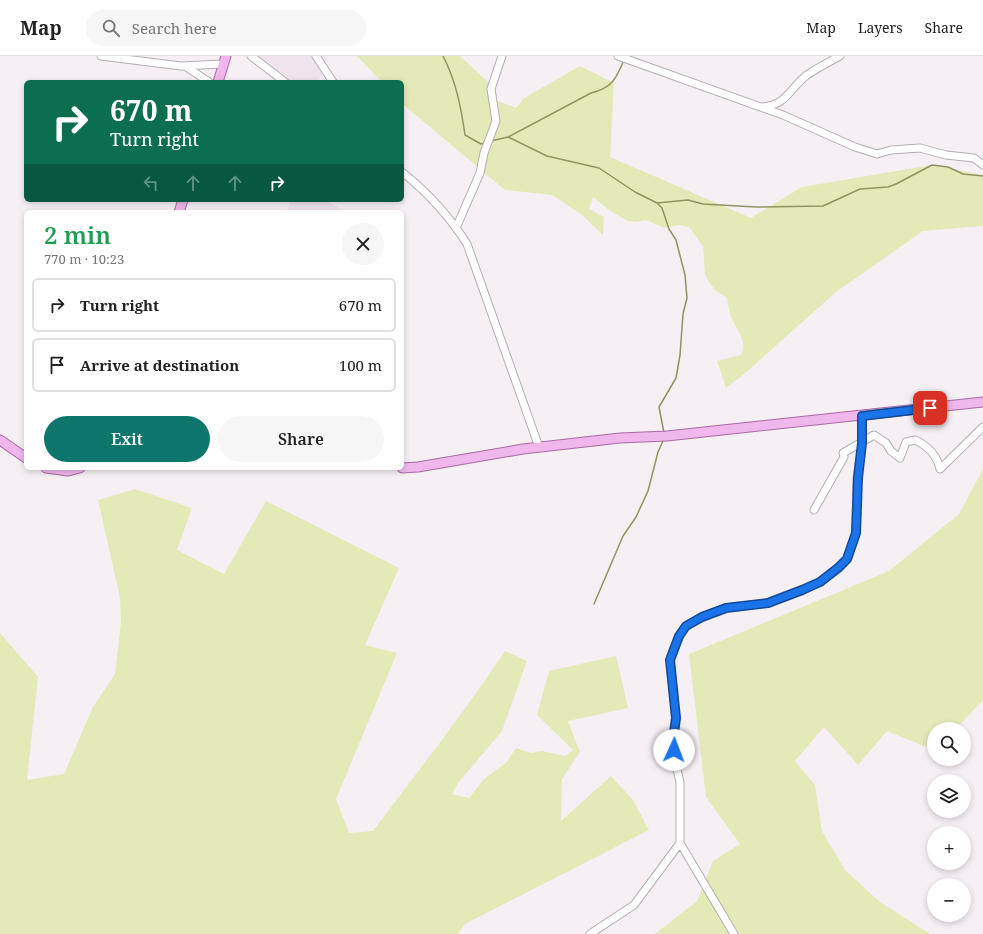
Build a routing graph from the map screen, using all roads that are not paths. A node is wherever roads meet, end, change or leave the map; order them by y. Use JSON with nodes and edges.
{"nodes":[{"id":1,"x":101,"y":56,"type":"edge"},
{"id":2,"x":162,"y":56,"type":"edge"},
{"id":3,"x":251,"y":56,"type":"edge"},
{"id":4,"x":316,"y":56,"type":"edge"},
{"id":5,"x":502,"y":56,"type":"edge"},
{"id":6,"x":618,"y":56,"type":"edge"},
{"id":7,"x":840,"y":56,"type":"edge"},
{"id":8,"x":225,"y":60,"type":"edge"},
{"id":9,"x":158,"y":63,"type":"junction"},
{"id":10,"x":185,"y":66,"type":"junction"},
{"id":11,"x":206,"y":80,"type":"edge"},
{"id":12,"x":219,"y":80,"type":"edge"},
{"id":13,"x":282,"y":80,"type":"edge"},
{"id":14,"x":332,"y":80,"type":"edge"},
{"id":15,"x":758,"y":108,"type":"junction"},
{"id":16,"x":983,"y":165,"type":"edge"},
{"id":17,"x":404,"y":174,"type":"edge"},
{"id":18,"x":456,"y":228,"type":"junction"},
{"id":19,"x":983,"y":402,"type":"edge"},
{"id":20,"x":862,"y":416,"type":"junction"},
{"id":21,"x":983,"y":427,"type":"edge"},
{"id":22,"x":0,"y":440,"type":"edge"},
{"id":23,"x":862,"y":443,"type":"junction"},
{"id":24,"x":539,"y":447,"type":"junction"},
{"id":25,"x":24,"y":457,"type":"edge"},
{"id":26,"x":404,"y":468,"type":"edge"},
{"id":27,"x":814,"y":510,"type":"dead end"},
{"id":28,"x":680,"y":843,"type":"junction"},
{"id":29,"x":590,"y":934,"type":"edge"},
{"id":30,"x":734,"y":934,"type":"edge"}],
"edges":[{"from":1,"to":9,"type":"street"},
{"from":2,"to":9,"type":"street"},
{"from":3,"to":13,"type":"street"},
{"from":4,"to":14,"type":"street"},
{"from":5,"to":18,"type":"street"},
{"from":6,"to":15,"type":"street"},
{"from":7,"to":15,"type":"street"},
{"from":8,"to":10,"type":"street"},
{"from":8,"to":12,"type":"main road"},
{"from":9,"to":10,"type":"street"},
{"from":10,"to":11,"type":"street"},
{"from":15,"to":16,"type":"street"},
{"from":17,"to":18,"type":"street"},
{"from":18,"to":24,"type":"street"},
{"from":19,"to":20,"type":"main road"},
{"from":20,"to":23,"type":"street"},
{"from":20,"to":24,"type":"main road"},
{"from":21,"to":23,"type":"street"},
{"from":22,"to":25,"type":"main road"},
{"from":23,"to":27,"type":"street"},
{"from":23,"to":28,"type":"street"},
{"from":24,"to":26,"type":"main road"},
{"from":28,"to":29,"type":"street"},
{"from":28,"to":30,"type":"street"}]}
